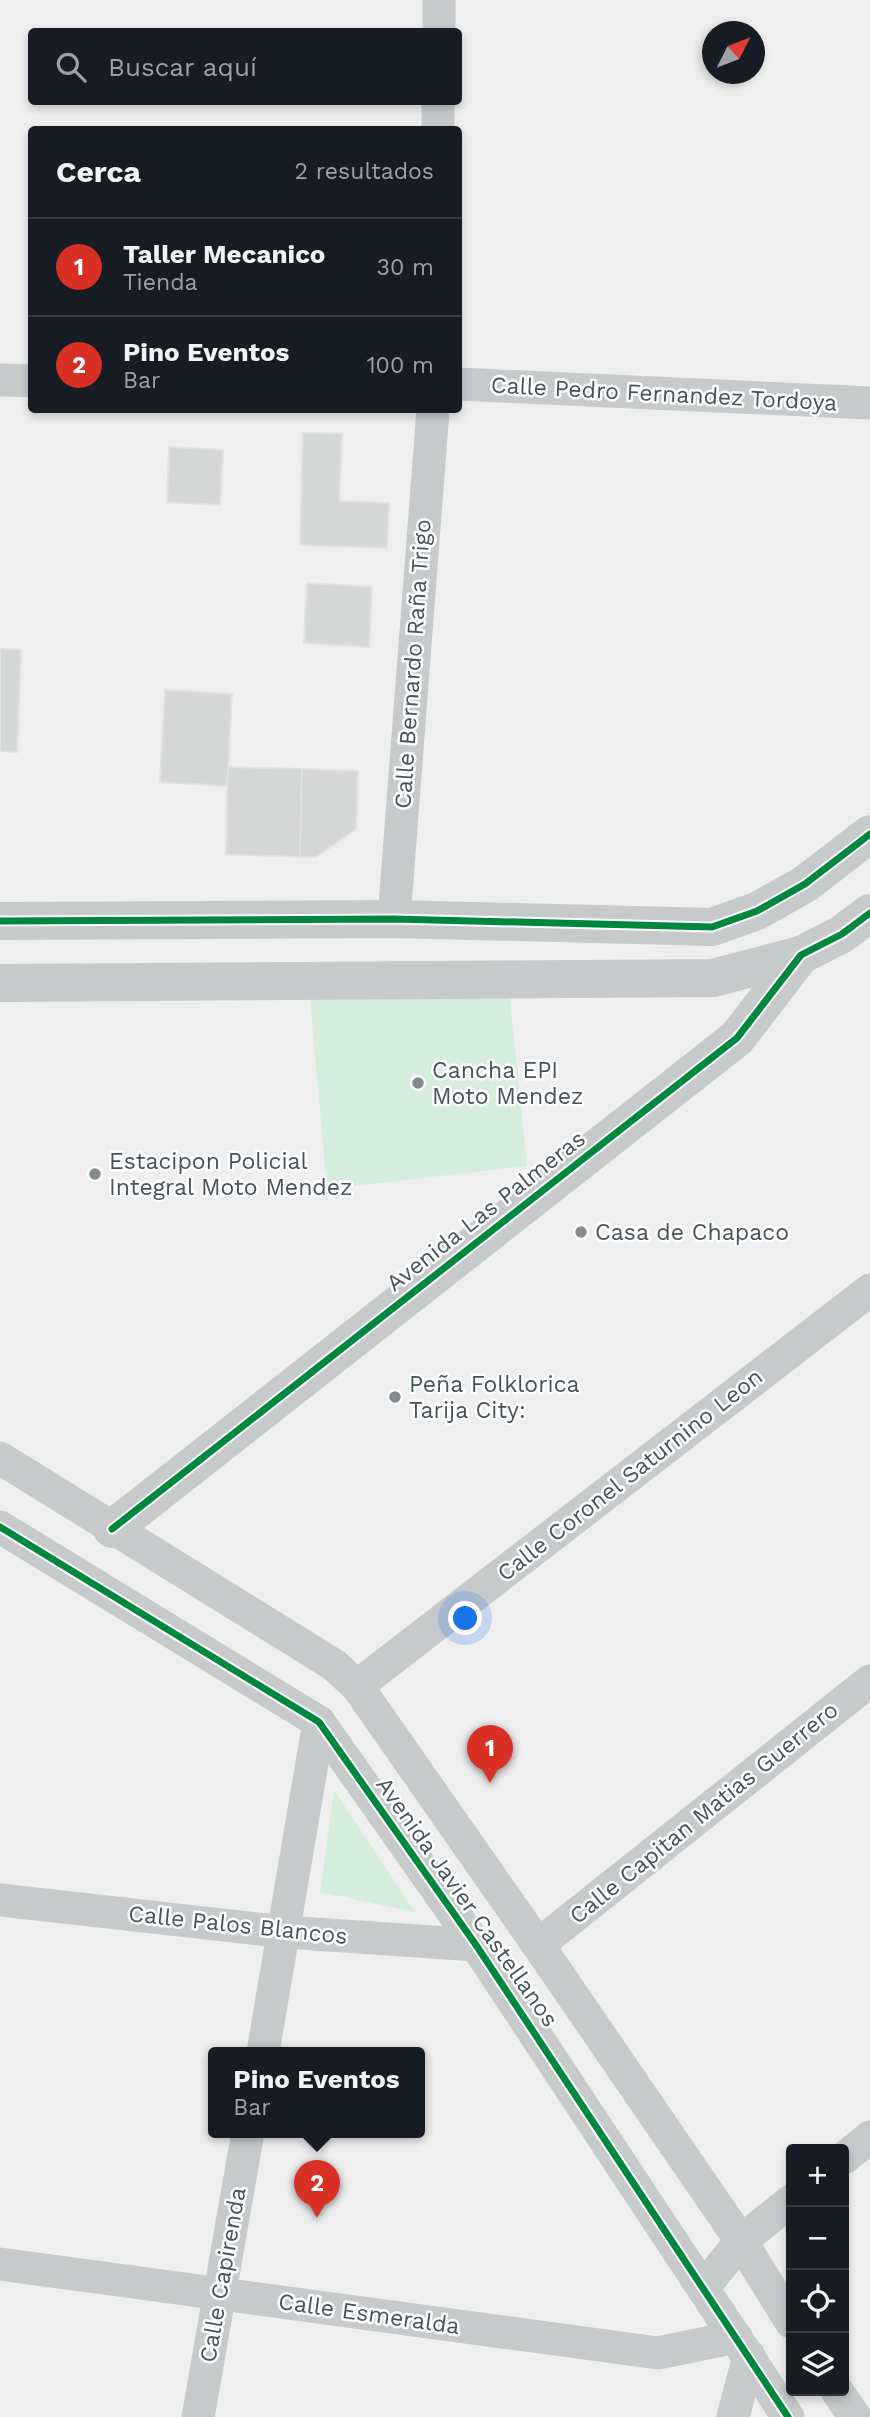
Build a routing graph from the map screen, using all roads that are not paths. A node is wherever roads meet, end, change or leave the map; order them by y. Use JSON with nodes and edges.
{"nodes":[{"id":1,"x":439,"y":0,"type":"edge"},
{"id":2,"x":439,"y":28,"type":"edge"},
{"id":3,"x":438,"y":105,"type":"edge"},
{"id":4,"x":438,"y":126,"type":"edge"},
{"id":5,"x":0,"y":380,"type":"edge"},
{"id":6,"x":28,"y":381,"type":"edge"},
{"id":7,"x":462,"y":384,"type":"edge"},
{"id":8,"x":870,"y":403,"type":"edge"},
{"id":9,"x":433,"y":413,"type":"edge"},
{"id":10,"x":870,"y":834,"type":"edge"},
{"id":11,"x":870,"y":913,"type":"edge"},
{"id":12,"x":394,"y":919,"type":"junction"},
{"id":13,"x":0,"y":920,"type":"edge"},
{"id":14,"x":801,"y":955,"type":"junction"},
{"id":15,"x":0,"y":982,"type":"edge"},
{"id":16,"x":870,"y":1290,"type":"edge"},
{"id":17,"x":0,"y":1458,"type":"edge"},
{"id":18,"x":0,"y":1527,"type":"edge"},
{"id":19,"x":112,"y":1529,"type":"junction"},
{"id":20,"x":870,"y":1681,"type":"edge"},
{"id":21,"x":357,"y":1686,"type":"junction"},
{"id":22,"x":319,"y":1722,"type":"junction"},
{"id":23,"x":0,"y":1900,"type":"edge"},
{"id":24,"x":285,"y":1932,"type":"junction"},
{"id":25,"x":476,"y":1945,"type":"junction"},
{"id":26,"x":538,"y":1945,"type":"junction"},
{"id":27,"x":264,"y":2047,"type":"edge"},
{"id":28,"x":870,"y":2137,"type":"edge"},
{"id":29,"x":247,"y":2138,"type":"edge"},
{"id":30,"x":849,"y":2154,"type":"edge"},
{"id":31,"x":786,"y":2205,"type":"edge"},
{"id":32,"x":741,"y":2241,"type":"junction"},
{"id":33,"x":0,"y":2264,"type":"edge"},
{"id":34,"x":704,"y":2287,"type":"junction"},
{"id":35,"x":219,"y":2294,"type":"junction"},
{"id":36,"x":786,"y":2314,"type":"edge"},
{"id":37,"x":743,"y":2347,"type":"junction"},
{"id":38,"x":840,"y":2396,"type":"edge"},
{"id":39,"x":198,"y":2417,"type":"edge"},
{"id":40,"x":733,"y":2417,"type":"edge"},
{"id":41,"x":788,"y":2417,"type":"edge"},
{"id":42,"x":855,"y":2417,"type":"edge"}],
"edges":[{"from":1,"to":2,"type":"street"},
{"from":3,"to":4,"type":"street"},
{"from":5,"to":6,"type":"street"},
{"from":7,"to":8,"type":"street","name":"Calle Pedro Fernandez Tordoya"},
{"from":9,"to":12,"type":"street","name":"Calle Bernardo Raña Trigo"},
{"from":10,"to":12,"type":"street"},
{"from":11,"to":14,"type":"street","name":"Avenida Las Palmeras"},
{"from":12,"to":13,"type":"street"},
{"from":14,"to":15,"type":"street","name":"Avenida Las Palmeras"},
{"from":14,"to":19,"type":"street","name":"Avenida Las Palmeras"},
{"from":16,"to":21,"type":"street","name":"Calle Coronel Saturnino Leon"},
{"from":17,"to":19,"type":"street","name":"Avenida Javier Castellanos"},
{"from":18,"to":22,"type":"street","name":"Avenida Javier Castellanos"},
{"from":19,"to":21,"type":"street","name":"Avenida Javier Castellanos"},
{"from":20,"to":26,"type":"street","name":"Calle Capitan Matias Guerrero"},
{"from":21,"to":26,"type":"street","name":"Avenida Javier Castellanos"},
{"from":22,"to":24,"type":"street"},
{"from":22,"to":25,"type":"street","name":"Avenida Javier Castellanos"},
{"from":23,"to":24,"type":"street","name":"Calle Palos Blancos"},
{"from":24,"to":25,"type":"street","name":"Calle Palos Blancos"},
{"from":24,"to":27,"type":"street"},
{"from":25,"to":34,"type":"street","name":"Avenida Javier Castellanos"},
{"from":26,"to":32,"type":"street","name":"Avenida Javier Castellanos"},
{"from":28,"to":30,"type":"street"},
{"from":29,"to":35,"type":"street","name":"Calle Capirenda"},
{"from":31,"to":32,"type":"street"},
{"from":32,"to":34,"type":"street"},
{"from":32,"to":36,"type":"street","name":"Avenida Javier Castellanos"},
{"from":33,"to":35,"type":"street","name":"Calle Esmeralda"},
{"from":34,"to":37,"type":"street","name":"Avenida Javier Castellanos"},
{"from":35,"to":37,"type":"street","name":"Calle Esmeralda"},
{"from":35,"to":39,"type":"street","name":"Calle Capirenda"},
{"from":37,"to":40,"type":"street"},
{"from":37,"to":41,"type":"street","name":"Avenida Javier Castellanos"},
{"from":38,"to":42,"type":"street"}]}
